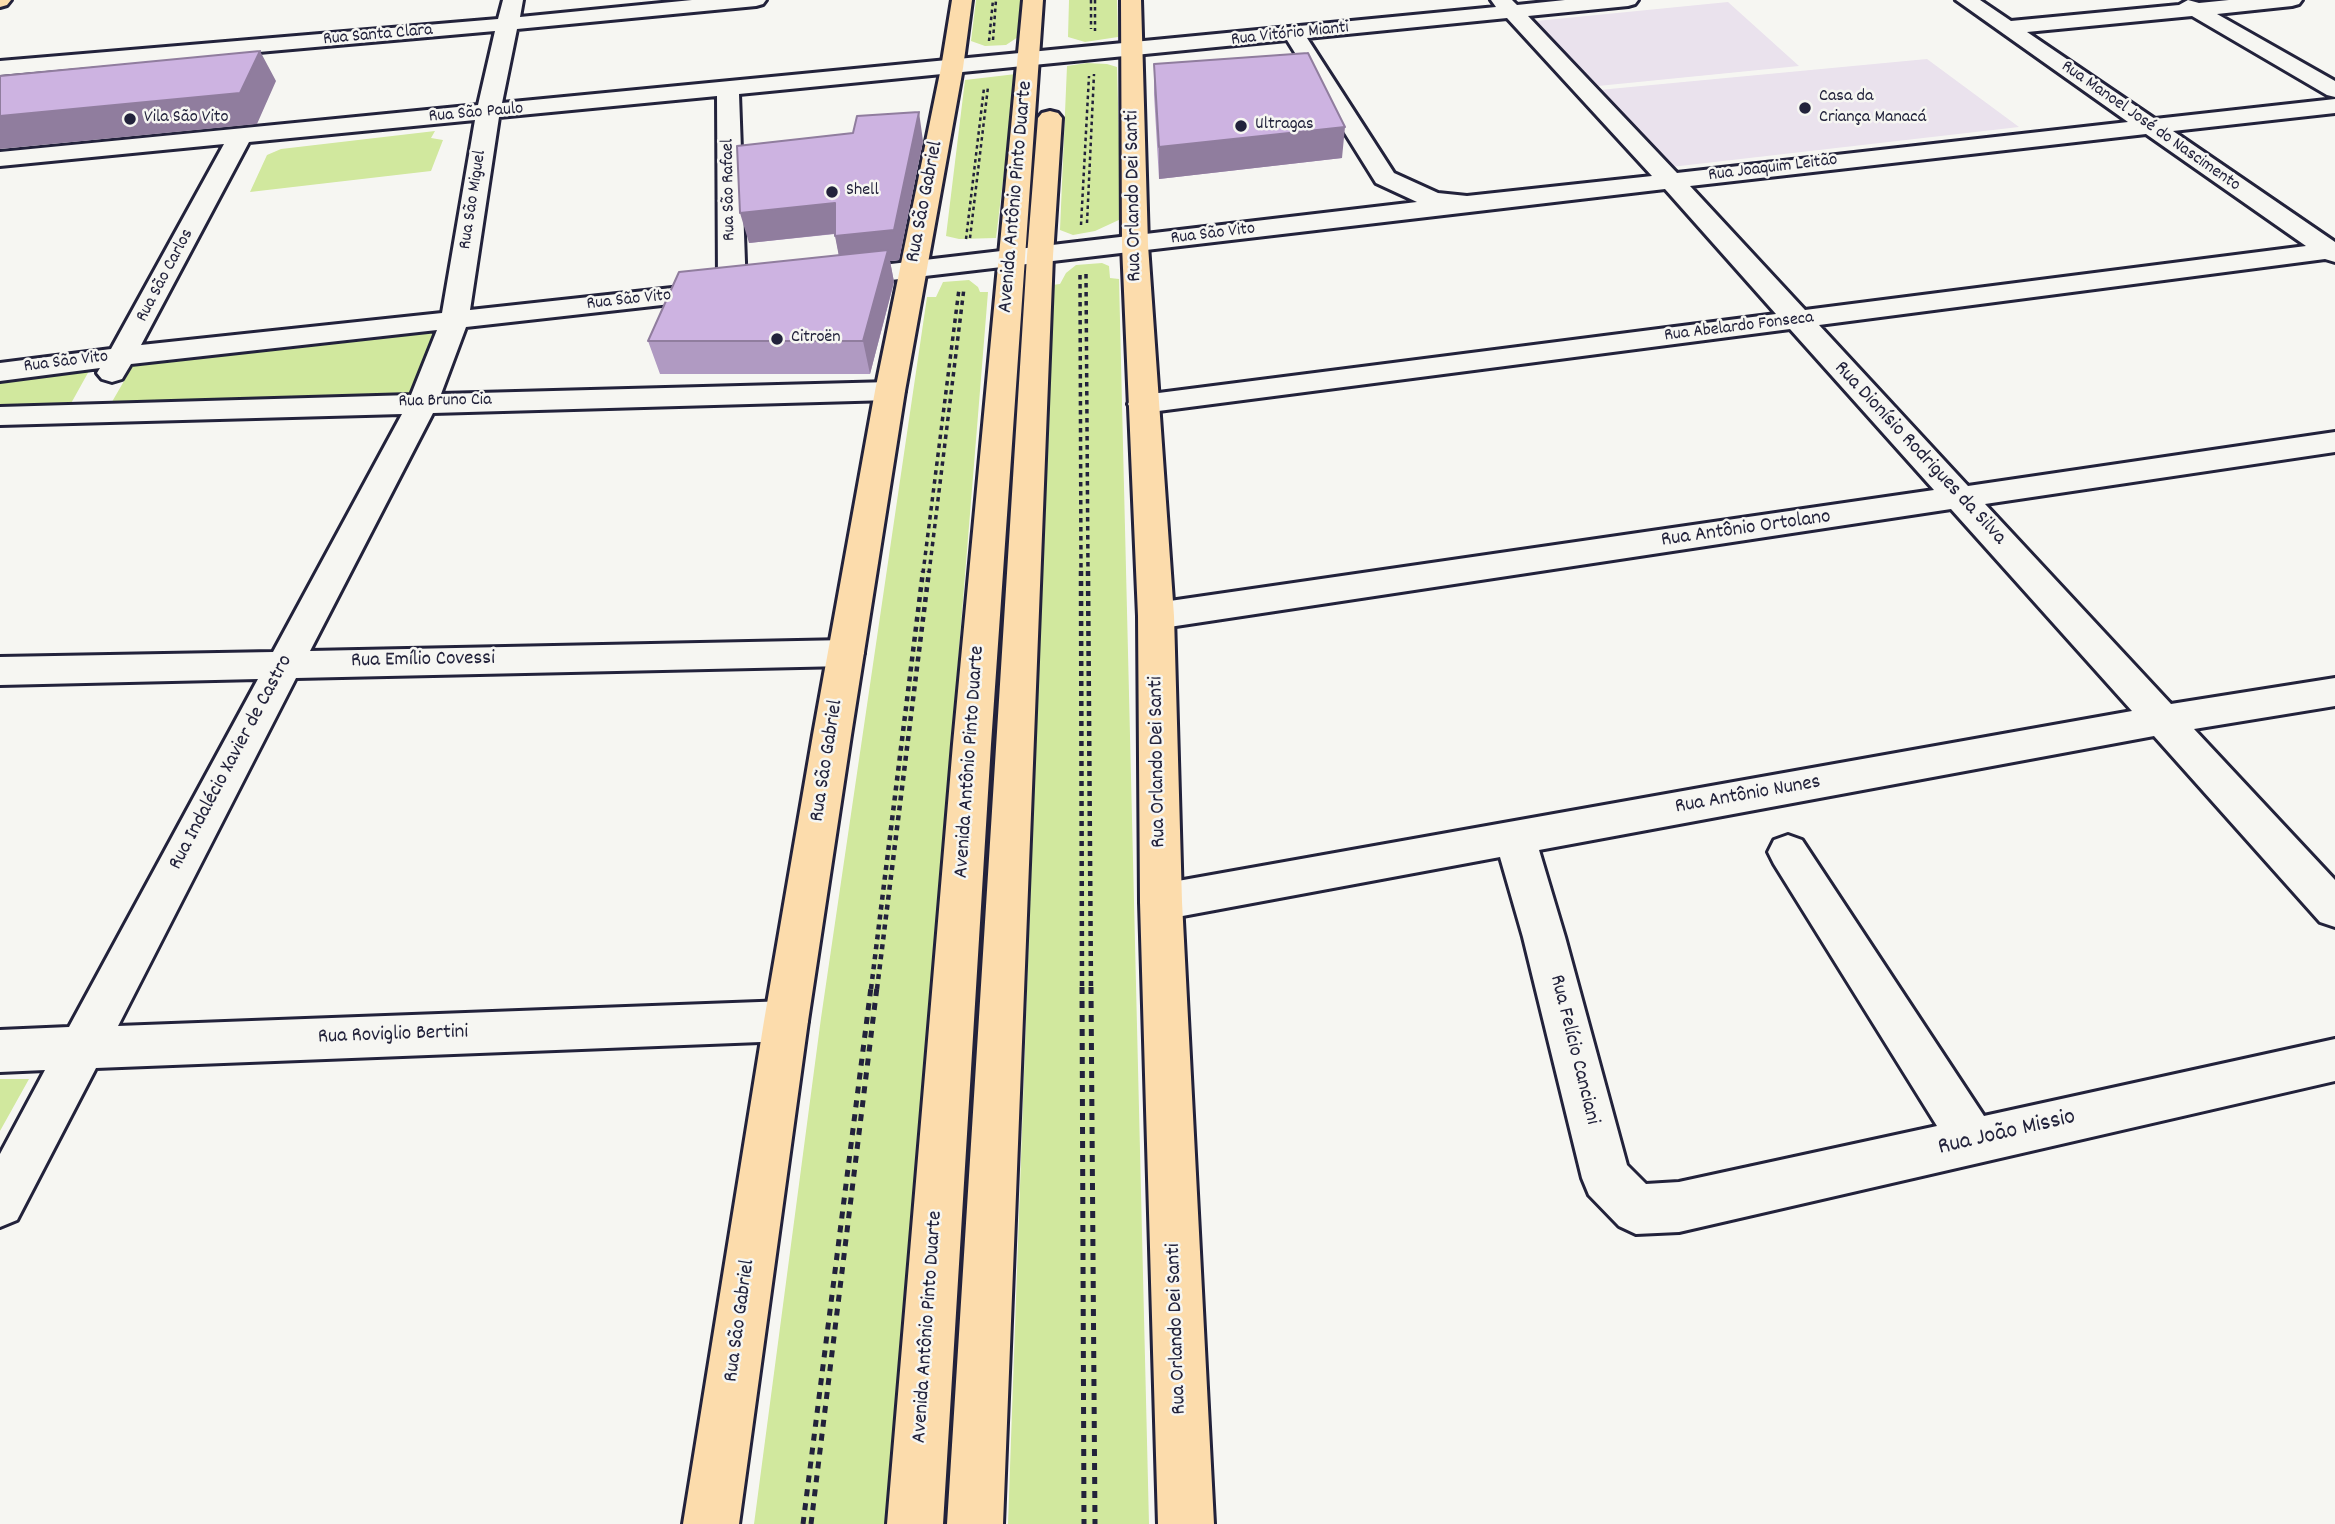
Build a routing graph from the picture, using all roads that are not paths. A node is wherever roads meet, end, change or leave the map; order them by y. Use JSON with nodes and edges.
{"nodes":[{"id":1,"x":1,"y":0,"type":"edge"},
{"id":2,"x":10,"y":0,"type":"edge"},
{"id":3,"x":513,"y":0,"type":"edge"},
{"id":4,"x":756,"y":0,"type":"edge"},
{"id":5,"x":962,"y":0,"type":"edge"},
{"id":6,"x":1033,"y":0,"type":"edge"},
{"id":7,"x":1131,"y":0,"type":"edge"},
{"id":8,"x":1628,"y":0,"type":"edge"},
{"id":9,"x":1966,"y":0,"type":"edge"},
{"id":10,"x":2292,"y":0,"type":"edge"},
{"id":11,"x":2187,"y":5,"type":"edge"},
{"id":12,"x":1506,"y":6,"type":"edge"},
{"id":13,"x":508,"y":24,"type":"junction"},
{"id":14,"x":2008,"y":28,"type":"junction"},
{"id":15,"x":1295,"y":34,"type":"junction"},
{"id":16,"x":1055,"y":46,"type":"junction"},
{"id":17,"x":1106,"y":53,"type":"junction"},
{"id":18,"x":1030,"y":60,"type":"junction"},
{"id":19,"x":0,"y":68,"type":"edge"},
{"id":20,"x":952,"y":68,"type":"junction"},
{"id":21,"x":728,"y":90,"type":"junction"},
{"id":22,"x":2335,"y":90,"type":"edge"},
{"id":23,"x":2335,"y":106,"type":"edge"},
{"id":24,"x":488,"y":113,"type":"junction"},
{"id":25,"x":2147,"y":126,"type":"junction"},
{"id":26,"x":242,"y":135,"type":"junction"},
{"id":27,"x":0,"y":159,"type":"edge"},
{"id":28,"x":1385,"y":178,"type":"junction"},
{"id":29,"x":1671,"y":181,"type":"junction"},
{"id":30,"x":1467,"y":204,"type":"junction"},
{"id":31,"x":1366,"y":216,"type":"junction"},
{"id":32,"x":1135,"y":245,"type":"junction"},
{"id":33,"x":2333,"y":252,"type":"edge"},
{"id":34,"x":1054,"y":254,"type":"junction"},
{"id":35,"x":912,"y":270,"type":"junction"},
{"id":36,"x":815,"y":281,"type":"edge"},
{"id":37,"x":760,"y":287,"type":"edge"},
{"id":38,"x":732,"y":290,"type":"junction"},
{"id":39,"x":455,"y":319,"type":"junction"},
{"id":40,"x":1797,"y":321,"type":"junction"},
{"id":41,"x":124,"y":356,"type":"junction"},
{"id":42,"x":0,"y":372,"type":"edge"},
{"id":43,"x":890,"y":391,"type":"junction"},
{"id":44,"x":423,"y":402,"type":"junction"},
{"id":45,"x":1143,"y":404,"type":"junction"},
{"id":46,"x":86,"y":413,"type":"junction"},
{"id":47,"x":0,"y":416,"type":"edge"},
{"id":48,"x":2335,"y":442,"type":"edge"},
{"id":49,"x":1961,"y":499,"type":"junction"},
{"id":50,"x":1156,"y":616,"type":"junction"},
{"id":51,"x":846,"y":653,"type":"junction"},
{"id":52,"x":285,"y":664,"type":"junction"},
{"id":53,"x":0,"y":671,"type":"edge"},
{"id":54,"x":2335,"y":692,"type":"edge"},
{"id":55,"x":2162,"y":720,"type":"junction"},
{"id":56,"x":1515,"y":839,"type":"junction"},
{"id":57,"x":1788,"y":852,"type":"dead end"},
{"id":58,"x":1161,"y":902,"type":"junction"},
{"id":59,"x":2335,"y":909,"type":"edge"},
{"id":60,"x":786,"y":1021,"type":"junction"},
{"id":61,"x":82,"y":1047,"type":"junction"},
{"id":62,"x":0,"y":1051,"type":"edge"},
{"id":63,"x":2335,"y":1060,"type":"edge"},
{"id":64,"x":1973,"y":1142,"type":"junction"},
{"id":65,"x":0,"y":1203,"type":"edge"},
{"id":66,"x":1679,"y":1207,"type":"joint"},
{"id":67,"x":711,"y":1524,"type":"edge"},
{"id":68,"x":915,"y":1524,"type":"edge"},
{"id":69,"x":975,"y":1524,"type":"edge"},
{"id":70,"x":1186,"y":1524,"type":"edge"}],
"edges":[{"from":1,"to":2,"type":"street"},
{"from":3,"to":13,"type":"street","name":"Rua São Miguel"},
{"from":4,"to":13,"type":"street","name":"Rua Santa Clara"},
{"from":5,"to":20,"type":"main road","name":"Rua São Gabriel"},
{"from":6,"to":18,"type":"main road","name":"Avenida Antônio Pinto Duarte"},
{"from":7,"to":17,"type":"main road","name":"Rua Orlando Dei Santi"},
{"from":8,"to":12,"type":"street","name":"Rua Vitório Mianti"},
{"from":9,"to":14,"type":"street","name":"Rua Manoel José do Nascimento"},
{"from":10,"to":11,"type":"street"},
{"from":11,"to":14,"type":"street"},
{"from":11,"to":22,"type":"street"},
{"from":12,"to":15,"type":"street","name":"Rua Vitório Mianti"},
{"from":12,"to":29,"type":"street","name":"Rua Dionísio Rodrigues da Silva"},
{"from":13,"to":19,"type":"street","name":"Rua Santa Clara"},
{"from":13,"to":24,"type":"street","name":"Rua São Miguel"},
{"from":14,"to":25,"type":"street","name":"Rua Manoel José do Nascimento"},
{"from":15,"to":17,"type":"street","name":"Rua Vitório Mianti"},
{"from":15,"to":28,"type":"street"},
{"from":16,"to":17,"type":"street","name":"Rua Vitório Mianti"},
{"from":16,"to":18,"type":"street","name":"Rua Vitório Mianti"},
{"from":16,"to":34,"type":"main road","name":"Avenida Antônio Pinto Duarte"},
{"from":17,"to":32,"type":"main road","name":"Rua Orlando Dei Santi"},
{"from":18,"to":20,"type":"street","name":"Rua Vitório Mianti"},
{"from":18,"to":34,"type":"main road","name":"Avenida Antônio Pinto Duarte"},
{"from":20,"to":21,"type":"street","name":"Rua São Paulo"},
{"from":20,"to":35,"type":"main road","name":"Rua São Gabriel"},
{"from":21,"to":24,"type":"street","name":"Rua São Paulo"},
{"from":21,"to":38,"type":"street","name":"Rua São Rafael"},
{"from":23,"to":25,"type":"street","name":"Rua Joaquim Leitão"},
{"from":24,"to":26,"type":"street","name":"Rua São Paulo"},
{"from":24,"to":39,"type":"street","name":"Rua São Miguel"},
{"from":25,"to":29,"type":"street","name":"Rua Joaquim Leitão"},
{"from":25,"to":33,"type":"street","name":"Rua Manoel José do Nascimento"},
{"from":26,"to":27,"type":"street","name":"Rua São Paulo"},
{"from":26,"to":41,"type":"street","name":"Rua São Carlos"},
{"from":28,"to":30,"type":"street","name":"Rua Joaquim Leitão"},
{"from":28,"to":31,"type":"street"},
{"from":29,"to":30,"type":"street","name":"Rua Joaquim Leitão"},
{"from":29,"to":40,"type":"street","name":"Rua Dionísio Rodrigues da Silva"},
{"from":30,"to":31,"type":"street","name":"Rua São Vito"},
{"from":31,"to":32,"type":"street","name":"Rua São Vito"},
{"from":32,"to":34,"type":"street","name":"Rua São Vito"},
{"from":32,"to":45,"type":"main road","name":"Rua Orlando Dei Santi"},
{"from":33,"to":40,"type":"street","name":"Rua Abelardo Fonseca"},
{"from":34,"to":35,"type":"street","name":"Rua São Vito"},
{"from":34,"to":68,"type":"main road","name":"Avenida Antônio Pinto Duarte"},
{"from":34,"to":69,"type":"main road","name":"Avenida Antônio Pinto Duarte"},
{"from":35,"to":36,"type":"street","name":"Rua São Vito"},
{"from":35,"to":43,"type":"main road","name":"Rua São Gabriel"},
{"from":37,"to":38,"type":"street","name":"Rua São Vito"},
{"from":38,"to":39,"type":"street","name":"Rua São Vito"},
{"from":39,"to":41,"type":"street","name":"Rua São Vito"},
{"from":39,"to":44,"type":"street","name":"Rua Indalécio Xavier de Castro"},
{"from":40,"to":45,"type":"street","name":"Rua Abelardo Fonseca"},
{"from":40,"to":49,"type":"street","name":"Rua Dionísio Rodrigues da Silva"},
{"from":41,"to":42,"type":"street","name":"Rua São Vito"},
{"from":41,"to":46,"type":"street","name":"Rua São Carlos"},
{"from":43,"to":44,"type":"street","name":"Rua Bruno Cia"},
{"from":43,"to":51,"type":"main road","name":"Rua São Gabriel"},
{"from":44,"to":46,"type":"street","name":"Rua Bruno Cia"},
{"from":44,"to":52,"type":"street","name":"Rua Indalécio Xavier de Castro"},
{"from":45,"to":50,"type":"main road","name":"Rua Orlando Dei Santi"},
{"from":46,"to":47,"type":"street","name":"Rua Bruno Cia"},
{"from":48,"to":49,"type":"street","name":"Rua Antônio Ortolano"},
{"from":49,"to":50,"type":"street","name":"Rua Antônio Ortolano"},
{"from":49,"to":55,"type":"street","name":"Rua Dionísio Rodrigues da Silva"},
{"from":50,"to":58,"type":"main road","name":"Rua Orlando Dei Santi"},
{"from":51,"to":52,"type":"street","name":"Rua Emílio Covessi"},
{"from":51,"to":60,"type":"main road","name":"Rua São Gabriel"},
{"from":52,"to":53,"type":"street","name":"Rua Emílio Covessi"},
{"from":52,"to":61,"type":"street","name":"Rua Indalécio Xavier de Castro"},
{"from":54,"to":55,"type":"street","name":"Rua Antônio Nunes"},
{"from":55,"to":56,"type":"street","name":"Rua Antônio Nunes"},
{"from":55,"to":59,"type":"street","name":"Rua Dionísio Rodrigues da Silva"},
{"from":56,"to":58,"type":"street","name":"Rua Antônio Nunes"},
{"from":56,"to":66,"type":"street","name":"Rua Felício Canciani"},
{"from":57,"to":64,"type":"street"},
{"from":58,"to":70,"type":"main road","name":"Rua Orlando Dei Santi"},
{"from":60,"to":61,"type":"street","name":"Rua Roviglio Bertini"},
{"from":60,"to":67,"type":"main road","name":"Rua São Gabriel"},
{"from":61,"to":62,"type":"street","name":"Rua Roviglio Bertini"},
{"from":61,"to":65,"type":"street","name":"Rua Indalécio Xavier de Castro"},
{"from":63,"to":64,"type":"street","name":"Rua João Missio"},
{"from":64,"to":66,"type":"street","name":"Rua João Missio"}]}
